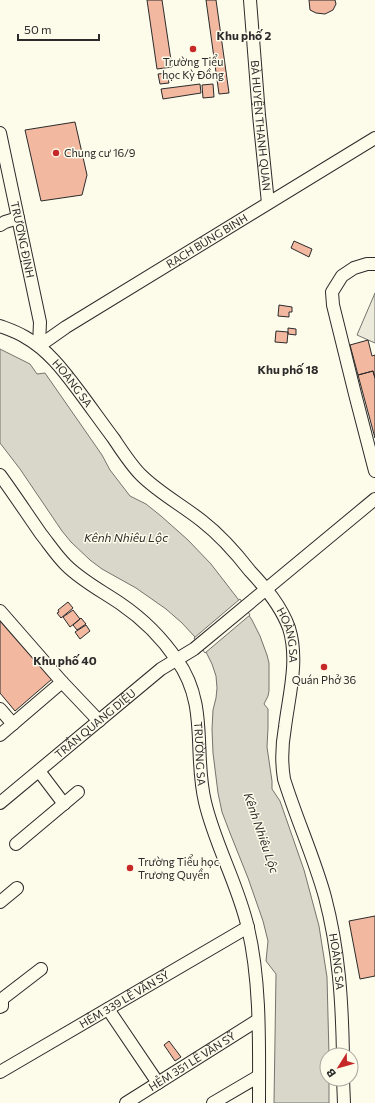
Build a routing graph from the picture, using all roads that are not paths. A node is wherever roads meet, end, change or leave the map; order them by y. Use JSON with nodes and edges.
{"nodes":[{"id":1,"x":250,"y":0,"type":"edge"},
{"id":2,"x":0,"y":133,"type":"edge"},
{"id":3,"x":375,"y":138,"type":"edge"},
{"id":4,"x":268,"y":203,"type":"junction"},
{"id":5,"x":18,"y":218,"type":"junction"},
{"id":6,"x":0,"y":225,"type":"edge"},
{"id":7,"x":375,"y":264,"type":"edge"},
{"id":8,"x":0,"y":326,"type":"edge"},
{"id":9,"x":39,"y":346,"type":"junction"},
{"id":10,"x":375,"y":472,"type":"edge"},
{"id":11,"x":0,"y":475,"type":"edge"},
{"id":12,"x":375,"y":499,"type":"edge"},
{"id":13,"x":266,"y":589,"type":"junction"},
{"id":14,"x":0,"y":610,"type":"edge"},
{"id":15,"x":177,"y":660,"type":"junction"},
{"id":16,"x":62,"y":682,"type":"junction"},
{"id":17,"x":0,"y":709,"type":"edge"},
{"id":18,"x":99,"y":721,"type":"junction"},
{"id":19,"x":13,"y":724,"type":"junction"},
{"id":20,"x":0,"y":735,"type":"edge"},
{"id":21,"x":39,"y":772,"type":"junction"},
{"id":22,"x":78,"y":792,"type":"dead end"},
{"id":23,"x":0,"y":804,"type":"edge"},
{"id":24,"x":64,"y":804,"type":"junction"},
{"id":25,"x":16,"y":844,"type":"dead end"},
{"id":26,"x":17,"y":888,"type":"dead end"},
{"id":27,"x":0,"y":902,"type":"edge"},
{"id":28,"x":248,"y":927,"type":"junction"},
{"id":29,"x":41,"y":969,"type":"dead end"},
{"id":30,"x":0,"y":1007,"type":"edge"},
{"id":31,"x":108,"y":1009,"type":"junction"},
{"id":32,"x":258,"y":1020,"type":"junction"},
{"id":33,"x":343,"y":1047,"type":"edge"},
{"id":34,"x":0,"y":1072,"type":"edge"},
{"id":35,"x":259,"y":1076,"type":"junction"},
{"id":36,"x":158,"y":1083,"type":"junction"},
{"id":37,"x":344,"y":1087,"type":"edge"},
{"id":38,"x":126,"y":1103,"type":"edge"},
{"id":39,"x":213,"y":1103,"type":"edge"},
{"id":40,"x":259,"y":1103,"type":"edge"},
{"id":41,"x":344,"y":1103,"type":"edge"}],
"edges":[{"from":1,"to":4,"type":"street","name":"BÀ HUYỆN THANH QUAN"},
{"from":2,"to":5,"type":"street","name":"TRƯƠNG ĐỊNH"},
{"from":3,"to":4,"type":"street","name":"RẠCH BÙNG BINH"},
{"from":4,"to":9,"type":"street","name":"RẠCH BÙNG BINH"},
{"from":5,"to":6,"type":"street"},
{"from":5,"to":9,"type":"street","name":"TRƯƠNG ĐỊNH"},
{"from":7,"to":10,"type":"street"},
{"from":8,"to":9,"type":"street","name":"HOÀNG SA"},
{"from":9,"to":13,"type":"street","name":"HOÀNG SA"},
{"from":11,"to":15,"type":"street","name":"TRƯỜNG SA"},
{"from":12,"to":13,"type":"street"},
{"from":13,"to":15,"type":"street","name":"TRẦN QUANG DIỆU"},
{"from":13,"to":33,"type":"street","name":"HOÀNG SA"},
{"from":14,"to":16,"type":"street"},
{"from":15,"to":18,"type":"street","name":"TRẦN QUANG DIỆU"},
{"from":15,"to":28,"type":"street","name":"TRƯỜNG SA"},
{"from":16,"to":18,"type":"street"},
{"from":16,"to":19,"type":"street"},
{"from":17,"to":19,"type":"street"},
{"from":18,"to":21,"type":"street","name":"TRẦN QUANG DIỆU"},
{"from":19,"to":20,"type":"street"},
{"from":21,"to":23,"type":"street","name":"TRẦN QUANG DIỆU"},
{"from":21,"to":24,"type":"street"},
{"from":22,"to":24,"type":"street"},
{"from":24,"to":25,"type":"street"},
{"from":26,"to":27,"type":"street"},
{"from":28,"to":31,"type":"street","name":"HẺM 339 LÊ VĂN SỸ"},
{"from":28,"to":32,"type":"street","name":"TRƯỜNG SA"},
{"from":29,"to":30,"type":"street"},
{"from":31,"to":34,"type":"street","name":"HẺM 339 LÊ VĂN SỸ"},
{"from":31,"to":36,"type":"street"},
{"from":32,"to":35,"type":"street","name":"TRƯỜNG SA"},
{"from":32,"to":36,"type":"street","name":"HẺM 351 LÊ VĂN SỸ"},
{"from":35,"to":39,"type":"street"},
{"from":35,"to":40,"type":"street","name":"TRƯỜNG SA"},
{"from":36,"to":38,"type":"street","name":"HẺM 351 LÊ VĂN SỸ"},
{"from":37,"to":41,"type":"street"}]}
